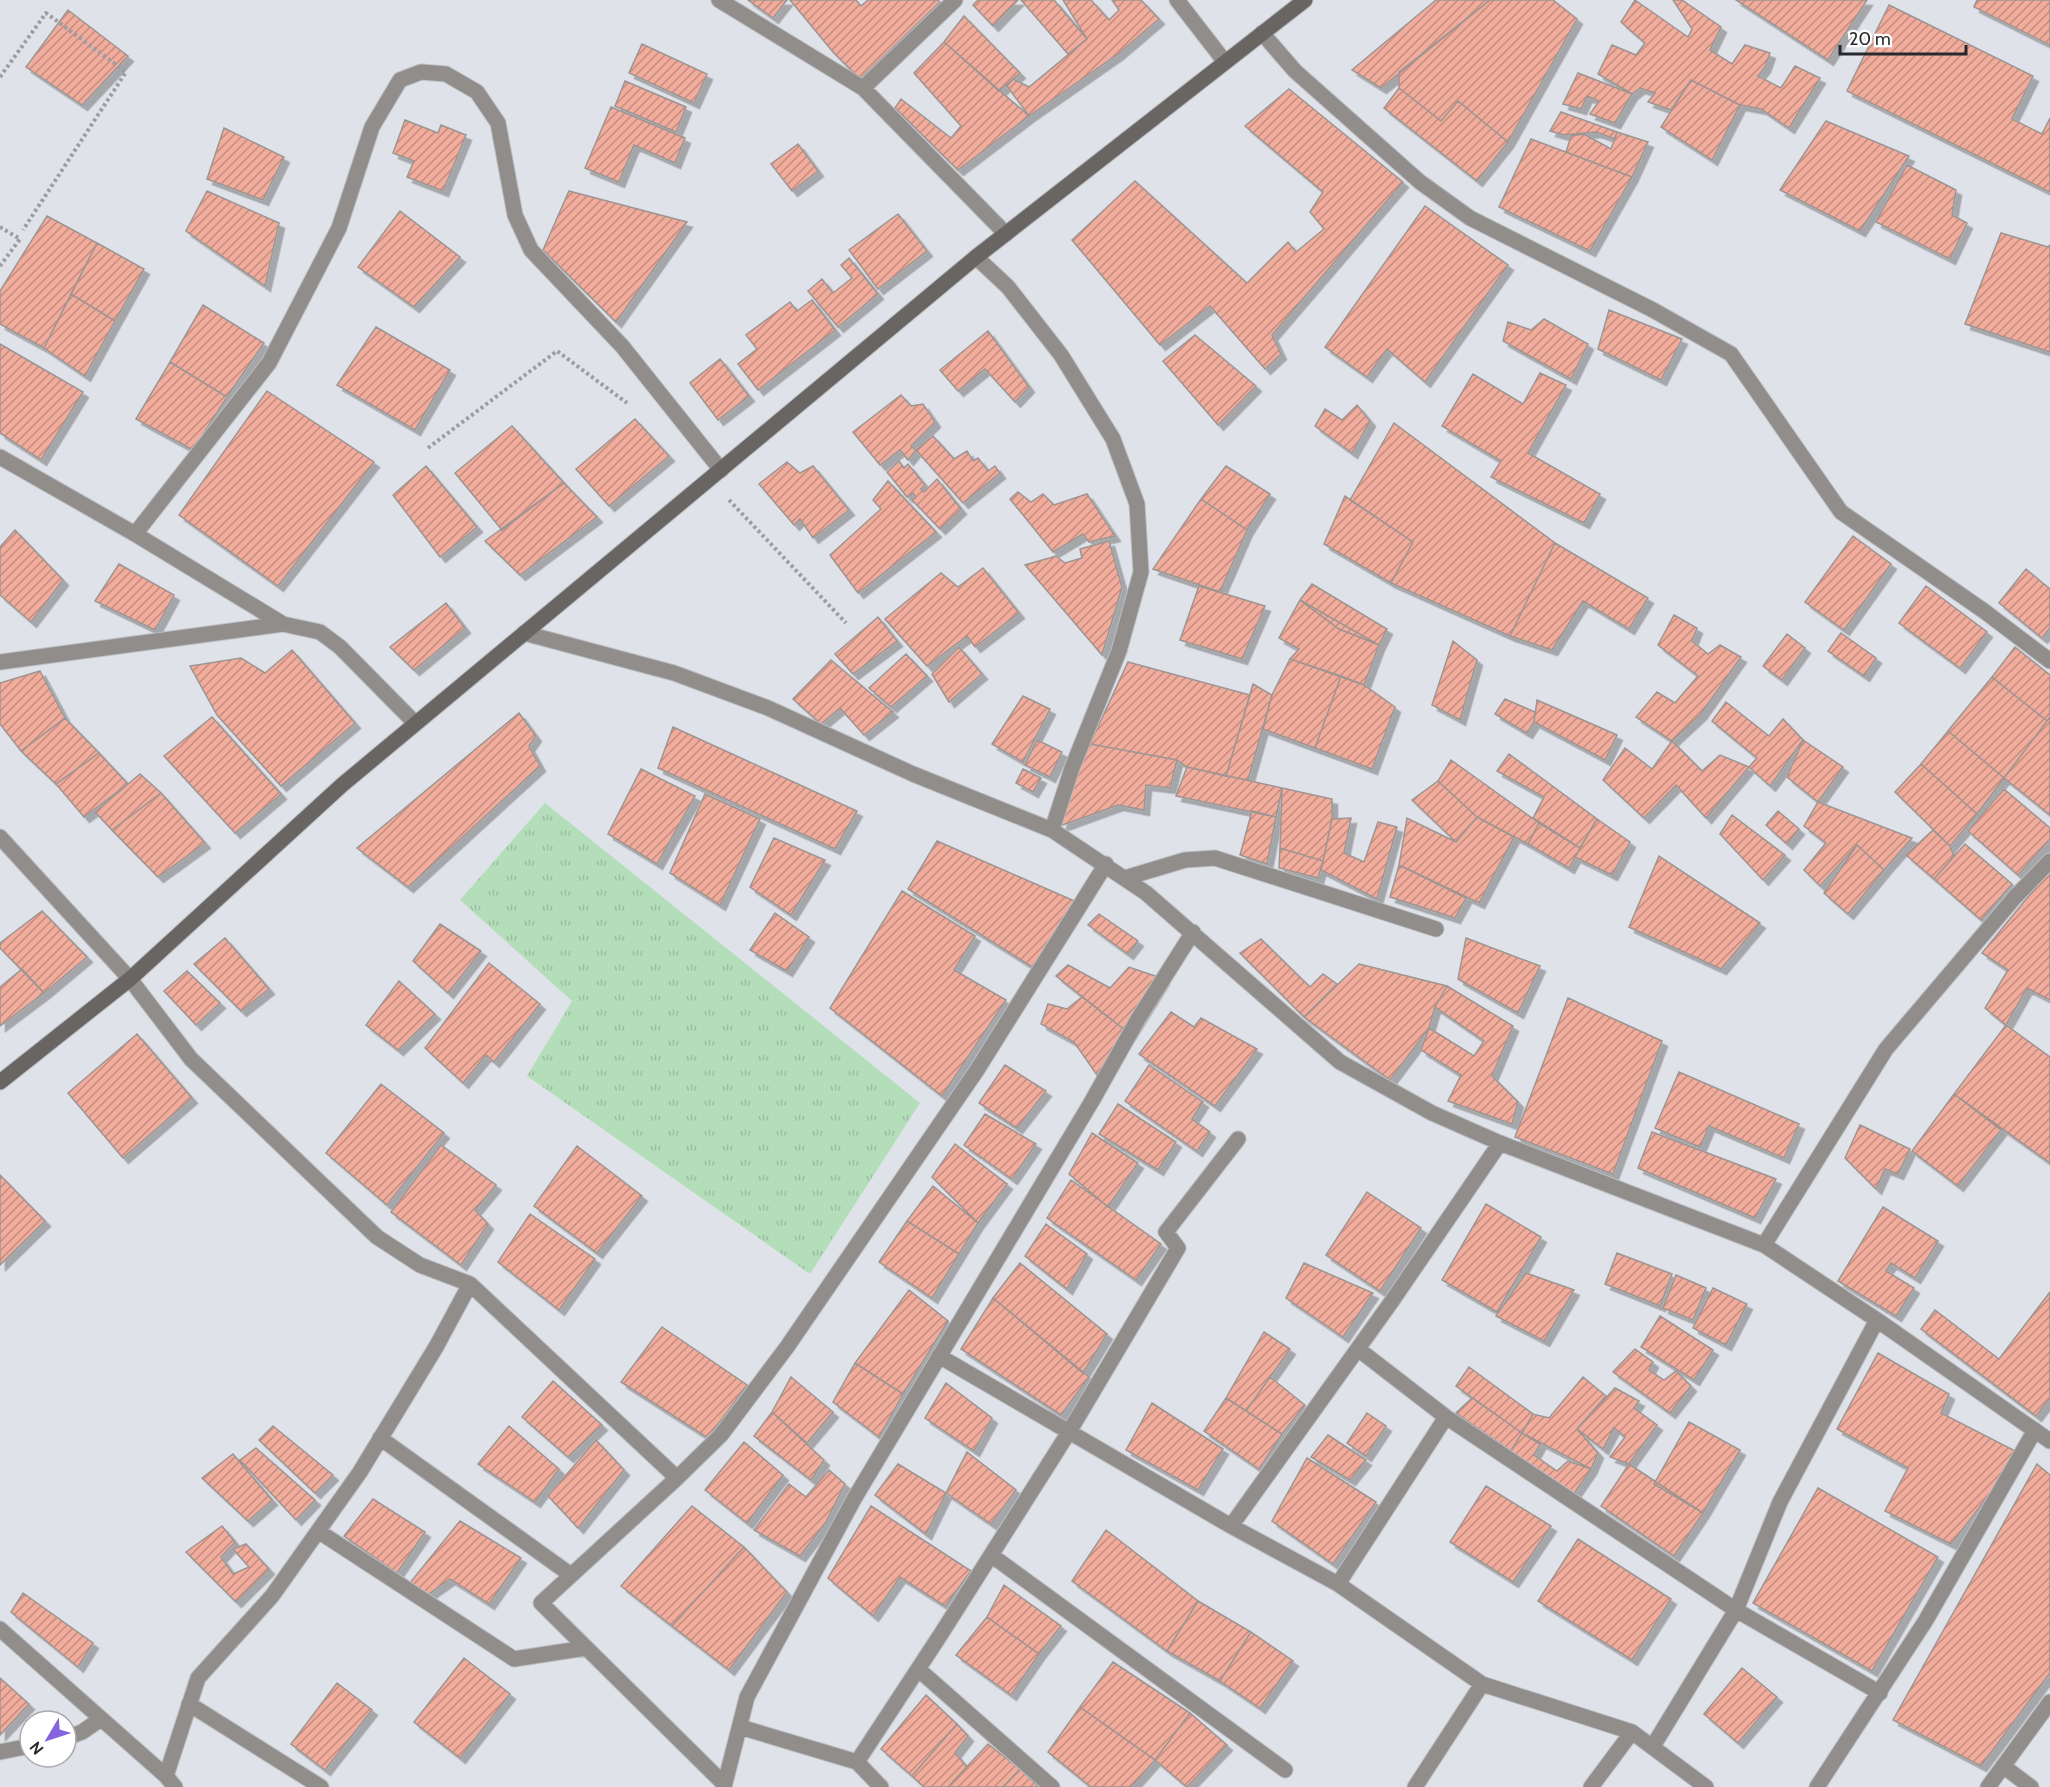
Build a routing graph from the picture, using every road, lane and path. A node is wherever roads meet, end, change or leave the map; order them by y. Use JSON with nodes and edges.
{"nodes":[{"id":1,"x":719,"y":0,"type":"edge"},
{"id":2,"x":955,"y":0,"type":"edge"},
{"id":3,"x":1178,"y":0,"type":"edge"},
{"id":4,"x":1305,"y":0,"type":"edge"},
{"id":5,"x":1262,"y":33,"type":"junction"},
{"id":6,"x":1226,"y":62,"type":"junction"},
{"id":7,"x":0,"y":77,"type":"edge"},
{"id":8,"x":863,"y":88,"type":"junction"},
{"id":9,"x":0,"y":227,"type":"edge"},
{"id":10,"x":23,"y":230,"type":"dead end"},
{"id":11,"x":1006,"y":234,"type":"junction"},
{"id":12,"x":976,"y":257,"type":"junction"},
{"id":13,"x":0,"y":266,"type":"edge"},
{"id":14,"x":630,"y":406,"type":"dead end"},
{"id":15,"x":428,"y":448,"type":"dead end"},
{"id":16,"x":0,"y":457,"type":"edge"},
{"id":17,"x":721,"y":470,"type":"junction"},
{"id":18,"x":727,"y":497,"type":"dead end"},
{"id":19,"x":135,"y":534,"type":"junction"},
{"id":20,"x":846,"y":623,"type":"dead end"},
{"id":21,"x":283,"y":624,"type":"junction"},
{"id":22,"x":524,"y":633,"type":"junction"},
{"id":23,"x":0,"y":662,"type":"edge"},
{"id":24,"x":2050,"y":662,"type":"edge"},
{"id":25,"x":415,"y":723,"type":"junction"},
{"id":26,"x":1052,"y":830,"type":"junction"},
{"id":27,"x":0,"y":837,"type":"edge"},
{"id":28,"x":2050,"y":861,"type":"edge"},
{"id":29,"x":1106,"y":864,"type":"junction"},
{"id":30,"x":1125,"y":878,"type":"junction"},
{"id":31,"x":1436,"y":929,"type":"dead end"},
{"id":32,"x":1193,"y":932,"type":"junction"},
{"id":33,"x":130,"y":979,"type":"junction"},
{"id":34,"x":0,"y":1082,"type":"edge"},
{"id":35,"x":1238,"y":1139,"type":"dead end"},
{"id":36,"x":1500,"y":1143,"type":"junction"},
{"id":37,"x":1764,"y":1245,"type":"junction"},
{"id":38,"x":470,"y":1284,"type":"junction"},
{"id":39,"x":1877,"y":1320,"type":"junction"},
{"id":40,"x":1358,"y":1349,"type":"junction"},
{"id":41,"x":939,"y":1356,"type":"junction"},
{"id":42,"x":1446,"y":1417,"type":"junction"},
{"id":43,"x":2035,"y":1430,"type":"junction"},
{"id":44,"x":1069,"y":1432,"type":"junction"},
{"id":45,"x":380,"y":1438,"type":"junction"},
{"id":46,"x":2050,"y":1441,"type":"edge"},
{"id":47,"x":678,"y":1478,"type":"junction"},
{"id":48,"x":1231,"y":1526,"type":"junction"},
{"id":49,"x":318,"y":1531,"type":"junction"},
{"id":50,"x":991,"y":1555,"type":"junction"},
{"id":51,"x":571,"y":1575,"type":"junction"},
{"id":52,"x":1338,"y":1584,"type":"junction"},
{"id":53,"x":1736,"y":1610,"type":"junction"},
{"id":54,"x":0,"y":1629,"type":"edge"},
{"id":55,"x":586,"y":1648,"type":"junction"},
{"id":56,"x":918,"y":1669,"type":"junction"},
{"id":57,"x":1482,"y":1684,"type":"junction"},
{"id":58,"x":1880,"y":1693,"type":"junction"},
{"id":59,"x":2050,"y":1702,"type":"edge"},
{"id":60,"x":189,"y":1704,"type":"junction"},
{"id":61,"x":101,"y":1719,"type":"junction"},
{"id":62,"x":740,"y":1726,"type":"junction"},
{"id":63,"x":1632,"y":1731,"type":"junction"},
{"id":64,"x":78,"y":1734,"type":"edge"},
{"id":65,"x":1653,"y":1746,"type":"junction"},
{"id":66,"x":18,"y":1748,"type":"edge"},
{"id":67,"x":0,"y":1752,"type":"edge"},
{"id":68,"x":857,"y":1761,"type":"junction"},
{"id":69,"x":2003,"y":1766,"type":"junction"},
{"id":70,"x":1285,"y":1770,"type":"dead end"},
{"id":71,"x":170,"y":1781,"type":"edge"},
{"id":72,"x":724,"y":1785,"type":"edge"},
{"id":73,"x":321,"y":1787,"type":"edge"},
{"id":74,"x":881,"y":1787,"type":"edge"},
{"id":75,"x":1052,"y":1787,"type":"edge"},
{"id":76,"x":1414,"y":1787,"type":"edge"},
{"id":77,"x":1591,"y":1787,"type":"edge"},
{"id":78,"x":1706,"y":1787,"type":"edge"},
{"id":79,"x":1817,"y":1787,"type":"edge"},
{"id":80,"x":1988,"y":1787,"type":"edge"},
{"id":81,"x":2031,"y":1787,"type":"edge"}],
"edges":[{"from":1,"to":8,"type":"street"},
{"from":2,"to":8,"type":"street"},
{"from":3,"to":6,"type":"street"},
{"from":4,"to":5,"type":"street"},
{"from":5,"to":6,"type":"street"},
{"from":5,"to":24,"type":"street"},
{"from":6,"to":11,"type":"street"},
{"from":7,"to":10,"type":"path"},
{"from":8,"to":11,"type":"street"},
{"from":9,"to":13,"type":"path"},
{"from":11,"to":12,"type":"street"},
{"from":12,"to":17,"type":"street"},
{"from":12,"to":26,"type":"street"},
{"from":14,"to":15,"type":"path"},
{"from":16,"to":19,"type":"street"},
{"from":17,"to":19,"type":"street"},
{"from":17,"to":22,"type":"street"},
{"from":18,"to":20,"type":"path"},
{"from":19,"to":21,"type":"street"},
{"from":21,"to":23,"type":"street"},
{"from":21,"to":25,"type":"street"},
{"from":22,"to":25,"type":"street"},
{"from":22,"to":26,"type":"street"},
{"from":25,"to":33,"type":"street"},
{"from":26,"to":29,"type":"street"},
{"from":27,"to":33,"type":"street"},
{"from":28,"to":37,"type":"street"},
{"from":29,"to":30,"type":"street"},
{"from":29,"to":47,"type":"street"},
{"from":30,"to":31,"type":"street"},
{"from":30,"to":32,"type":"street"},
{"from":32,"to":36,"type":"street"},
{"from":32,"to":41,"type":"street"},
{"from":33,"to":34,"type":"street"},
{"from":33,"to":38,"type":"street"},
{"from":35,"to":44,"type":"street"},
{"from":36,"to":37,"type":"street"},
{"from":36,"to":40,"type":"street"},
{"from":37,"to":39,"type":"street"},
{"from":38,"to":45,"type":"street"},
{"from":38,"to":47,"type":"street"},
{"from":39,"to":43,"type":"street"},
{"from":39,"to":53,"type":"street"},
{"from":40,"to":42,"type":"street"},
{"from":40,"to":48,"type":"street"},
{"from":41,"to":44,"type":"street"},
{"from":41,"to":62,"type":"street"},
{"from":42,"to":52,"type":"street"},
{"from":42,"to":53,"type":"street"},
{"from":43,"to":46,"type":"street"},
{"from":43,"to":58,"type":"street"},
{"from":44,"to":48,"type":"street"},
{"from":44,"to":50,"type":"street"},
{"from":45,"to":49,"type":"street"},
{"from":45,"to":51,"type":"street"},
{"from":47,"to":51,"type":"street"},
{"from":48,"to":52,"type":"street"},
{"from":49,"to":55,"type":"street"},
{"from":49,"to":60,"type":"street"},
{"from":50,"to":56,"type":"street"},
{"from":50,"to":70,"type":"street"},
{"from":51,"to":55,"type":"street"},
{"from":52,"to":57,"type":"street"},
{"from":53,"to":58,"type":"street"},
{"from":53,"to":65,"type":"street"},
{"from":54,"to":61,"type":"street"},
{"from":55,"to":72,"type":"street"},
{"from":56,"to":68,"type":"street"},
{"from":56,"to":75,"type":"street"},
{"from":57,"to":63,"type":"street"},
{"from":57,"to":76,"type":"street"},
{"from":58,"to":79,"type":"street"},
{"from":59,"to":69,"type":"street"},
{"from":60,"to":71,"type":"street"},
{"from":60,"to":73,"type":"street"},
{"from":61,"to":64,"type":"street"},
{"from":61,"to":71,"type":"street"},
{"from":62,"to":68,"type":"street"},
{"from":62,"to":72,"type":"street"},
{"from":63,"to":65,"type":"street"},
{"from":63,"to":77,"type":"street"},
{"from":65,"to":78,"type":"street"},
{"from":66,"to":67,"type":"street"},
{"from":68,"to":74,"type":"street"},
{"from":69,"to":80,"type":"street"},
{"from":69,"to":81,"type":"street"}]}
